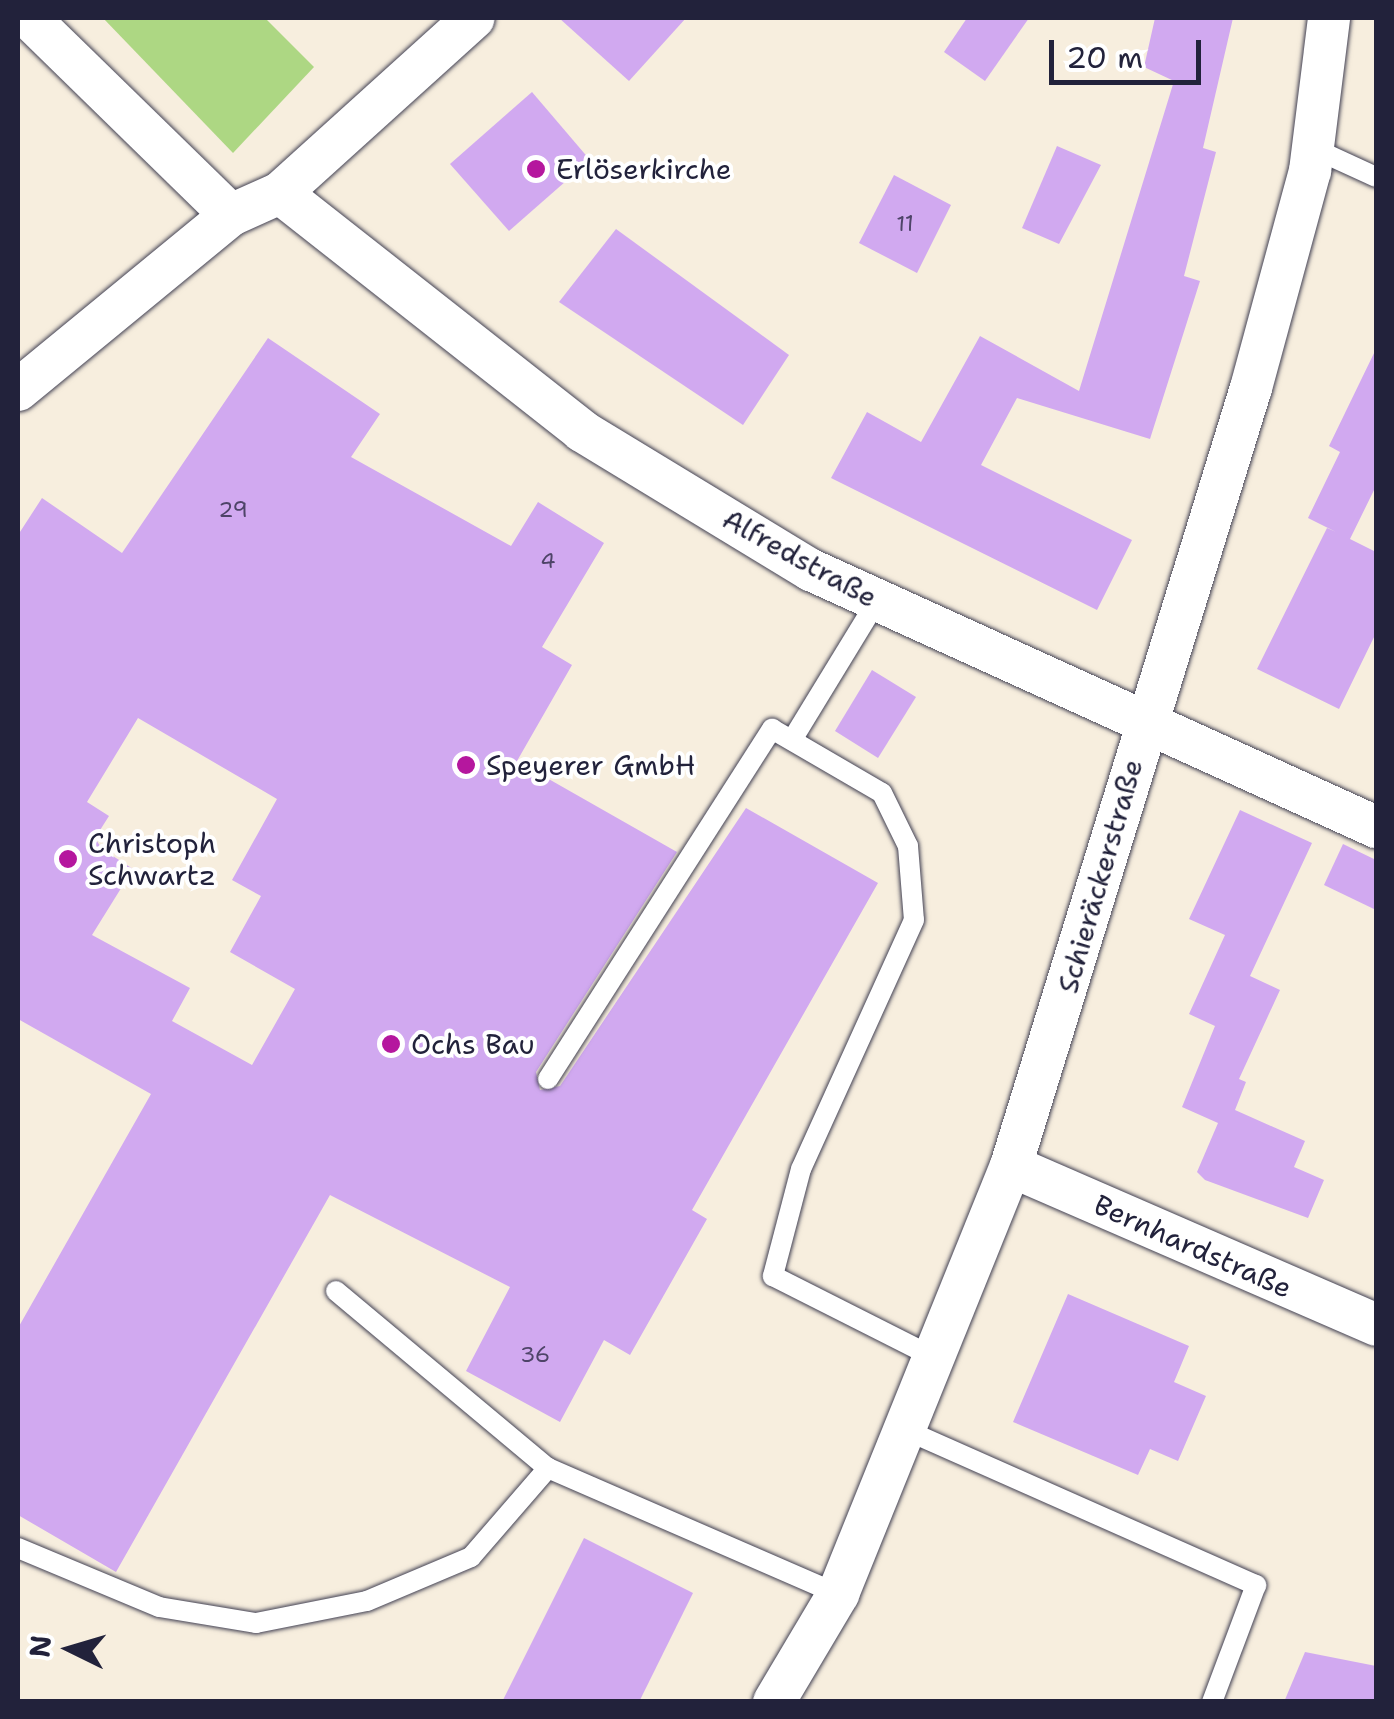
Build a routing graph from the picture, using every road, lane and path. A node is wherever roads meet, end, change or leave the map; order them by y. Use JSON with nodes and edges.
{"nodes":[{"id":1,"x":29,"y":18,"type":"edge"},
{"id":2,"x":474,"y":18,"type":"edge"},
{"id":3,"x":1329,"y":18,"type":"edge"},
{"id":4,"x":1313,"y":148,"type":"junction"},
{"id":5,"x":1376,"y":177,"type":"edge"},
{"id":6,"x":280,"y":192,"type":"junction"},
{"id":7,"x":231,"y":215,"type":"junction"},
{"id":8,"x":18,"y":390,"type":"edge"},
{"id":9,"x":877,"y":601,"type":"junction"},
{"id":10,"x":1142,"y":728,"type":"junction"},
{"id":11,"x":792,"y":740,"type":"junction"},
{"id":12,"x":1376,"y":828,"type":"edge"},
{"id":13,"x":548,"y":1079,"type":"dead end"},
{"id":14,"x":1011,"y":1166,"type":"junction"},
{"id":15,"x":336,"y":1291,"type":"dead end"},
{"id":16,"x":1376,"y":1325,"type":"edge"},
{"id":17,"x":939,"y":1360,"type":"junction"},
{"id":18,"x":908,"y":1431,"type":"junction"},
{"id":19,"x":548,"y":1468,"type":"junction"},
{"id":20,"x":18,"y":1548,"type":"edge"},
{"id":21,"x":838,"y":1594,"type":"junction"},
{"id":22,"x":774,"y":1702,"type":"edge"},
{"id":23,"x":1212,"y":1702,"type":"edge"}],
"edges":[{"from":1,"to":7,"type":"street"},
{"from":2,"to":6,"type":"street"},
{"from":3,"to":4,"type":"street","name":"Schieräckerstraße"},
{"from":4,"to":5,"type":"lane"},
{"from":4,"to":10,"type":"street","name":"Schieräckerstraße"},
{"from":6,"to":7,"type":"street"},
{"from":6,"to":9,"type":"street","name":"Alfredstraße"},
{"from":7,"to":8,"type":"street"},
{"from":9,"to":10,"type":"street","name":"Alfredstraße"},
{"from":9,"to":11,"type":"lane"},
{"from":10,"to":12,"type":"street","name":"Alfredstraße"},
{"from":10,"to":14,"type":"street","name":"Schieräckerstraße"},
{"from":11,"to":13,"type":"lane"},
{"from":11,"to":17,"type":"lane"},
{"from":14,"to":16,"type":"street","name":"Bernhardstraße"},
{"from":14,"to":17,"type":"street","name":"Schieräckerstraße"},
{"from":15,"to":19,"type":"lane"},
{"from":17,"to":18,"type":"street","name":"Schieräckerstraße"},
{"from":18,"to":21,"type":"street","name":"Schieräckerstraße"},
{"from":18,"to":23,"type":"lane"},
{"from":19,"to":20,"type":"lane"},
{"from":19,"to":21,"type":"lane"},
{"from":21,"to":22,"type":"street","name":"Schieräckerstraße"}]}
